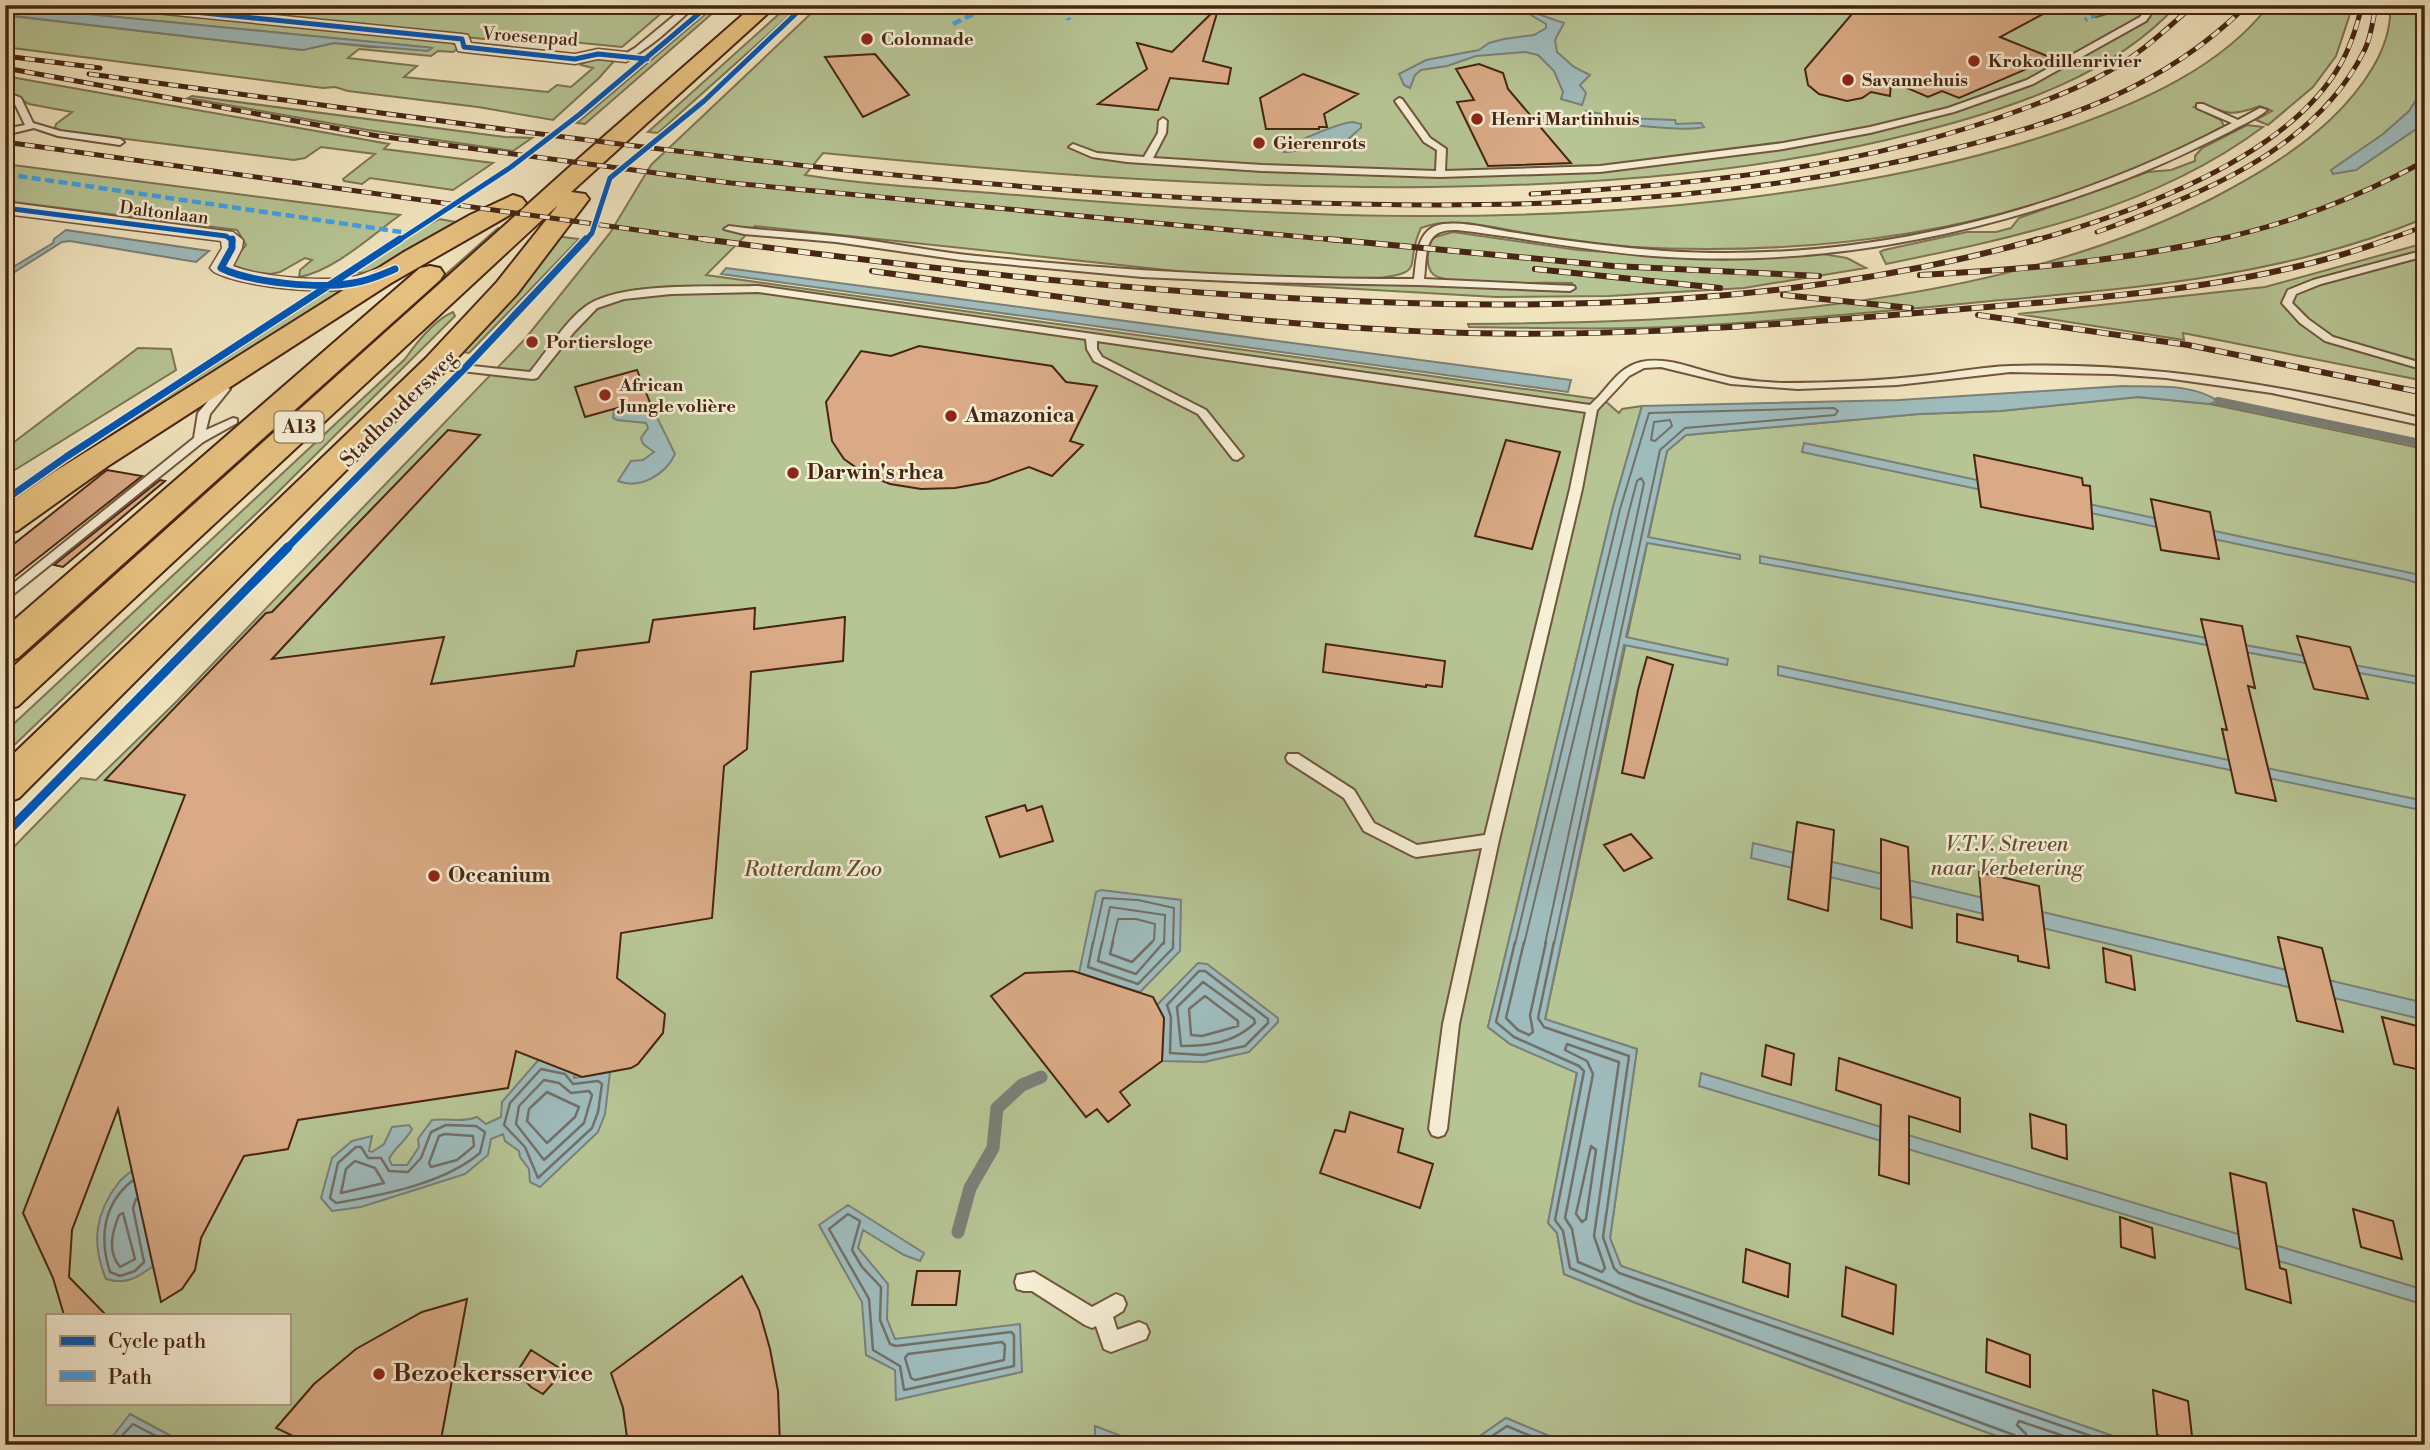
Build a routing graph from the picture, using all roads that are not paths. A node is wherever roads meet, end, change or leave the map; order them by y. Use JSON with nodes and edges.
{"nodes":[{"id":1,"x":125,"y":5,"type":"edge"},
{"id":2,"x":692,"y":5,"type":"edge"},
{"id":3,"x":739,"y":5,"type":"edge"},
{"id":4,"x":767,"y":5,"type":"edge"},
{"id":5,"x":2152,"y":6,"type":"edge"},
{"id":6,"x":2096,"y":14,"type":"dead end"},
{"id":7,"x":626,"y":57,"type":"joint"},
{"id":8,"x":5,"y":93,"type":"edge"},
{"id":9,"x":1399,"y":102,"type":"dead end"},
{"id":10,"x":2200,"y":106,"type":"dead end"},
{"id":11,"x":2263,"y":110,"type":"dead end"},
{"id":12,"x":1163,"y":121,"type":"dead end"},
{"id":13,"x":2239,"y":123,"type":"junction"},
{"id":14,"x":30,"y":125,"type":"junction"},
{"id":15,"x":5,"y":132,"type":"edge"},
{"id":16,"x":120,"y":142,"type":"dead end"},
{"id":17,"x":1073,"y":147,"type":"dead end"},
{"id":18,"x":593,"y":159,"type":"junction"},
{"id":19,"x":1147,"y":160,"type":"junction"},
{"id":20,"x":1440,"y":174,"type":"junction"},
{"id":21,"x":513,"y":203,"type":"junction"},
{"id":22,"x":5,"y":208,"type":"edge"},
{"id":23,"x":729,"y":229,"type":"dead end"},
{"id":24,"x":2425,"y":253,"type":"edge"},
{"id":25,"x":395,"y":269,"type":"junction"},
{"id":26,"x":1419,"y":282,"type":"junction"},
{"id":27,"x":1570,"y":288,"type":"dead end"},
{"id":28,"x":1091,"y":338,"type":"junction"},
{"id":29,"x":253,"y":360,"type":"junction"},
{"id":30,"x":436,"y":365,"type":"junction"},
{"id":31,"x":2425,"y":367,"type":"edge"},
{"id":32,"x":224,"y":389,"type":"joint"},
{"id":33,"x":289,"y":399,"type":"junction"},
{"id":34,"x":1592,"y":409,"type":"junction"},
{"id":35,"x":233,"y":421,"type":"joint"},
{"id":36,"x":2425,"y":424,"type":"edge"},
{"id":37,"x":199,"y":439,"type":"junction"},
{"id":38,"x":1237,"y":456,"type":"dead end"},
{"id":39,"x":5,"y":523,"type":"edge"},
{"id":40,"x":5,"y":597,"type":"edge"},
{"id":41,"x":5,"y":649,"type":"edge"},
{"id":42,"x":5,"y":696,"type":"edge"},
{"id":43,"x":1293,"y":758,"type":"dead end"},
{"id":44,"x":5,"y":787,"type":"edge"},
{"id":45,"x":1491,"y":840,"type":"junction"},
{"id":46,"x":1438,"y":1129,"type":"dead end"},
{"id":47,"x":1024,"y":1282,"type":"dead end"},
{"id":48,"x":1139,"y":1332,"type":"dead end"}],
"edges":[{"from":1,"to":7,"type":"street","name":"Vroesenpad"},
{"from":2,"to":7,"type":"lane"},
{"from":3,"to":21,"type":"main road"},
{"from":4,"to":18,"type":"main road","name":"Stadhoudersweg"},
{"from":5,"to":6,"type":"lane"},
{"from":5,"to":20,"type":"lane"},
{"from":8,"to":14,"type":"lane"},
{"from":9,"to":20,"type":"lane"},
{"from":10,"to":13,"type":"lane"},
{"from":11,"to":13,"type":"lane"},
{"from":12,"to":19,"type":"lane"},
{"from":13,"to":26,"type":"lane"},
{"from":14,"to":15,"type":"lane"},
{"from":14,"to":16,"type":"lane"},
{"from":17,"to":19,"type":"lane"},
{"from":18,"to":30,"type":"main road","name":"Stadhoudersweg"},
{"from":18,"to":42,"type":"main road","name":"Stadhoudersweg","number":"A13"},
{"from":19,"to":20,"type":"lane"},
{"from":21,"to":25,"type":"main road"},
{"from":21,"to":33,"type":"main road","number":"A13"},
{"from":22,"to":25,"type":"street","name":"Daltonlaan"},
{"from":23,"to":26,"type":"lane"},
{"from":24,"to":31,"type":"lane"},
{"from":25,"to":29,"type":"main road"},
{"from":26,"to":27,"type":"lane"},
{"from":28,"to":30,"type":"lane"},
{"from":28,"to":34,"type":"lane"},
{"from":28,"to":38,"type":"lane"},
{"from":29,"to":32,"type":"main road"},
{"from":29,"to":39,"type":"main road"},
{"from":30,"to":44,"type":"main road","name":"Stadhoudersweg"},
{"from":32,"to":37,"type":"lane"},
{"from":33,"to":35,"type":"main road","number":"A13"},
{"from":33,"to":41,"type":"main road","number":"A13"},
{"from":34,"to":36,"type":"lane"},
{"from":34,"to":45,"type":"lane"},
{"from":35,"to":37,"type":"lane"},
{"from":37,"to":40,"type":"lane"},
{"from":43,"to":45,"type":"lane"},
{"from":45,"to":46,"type":"lane"},
{"from":47,"to":48,"type":"lane"}]}
